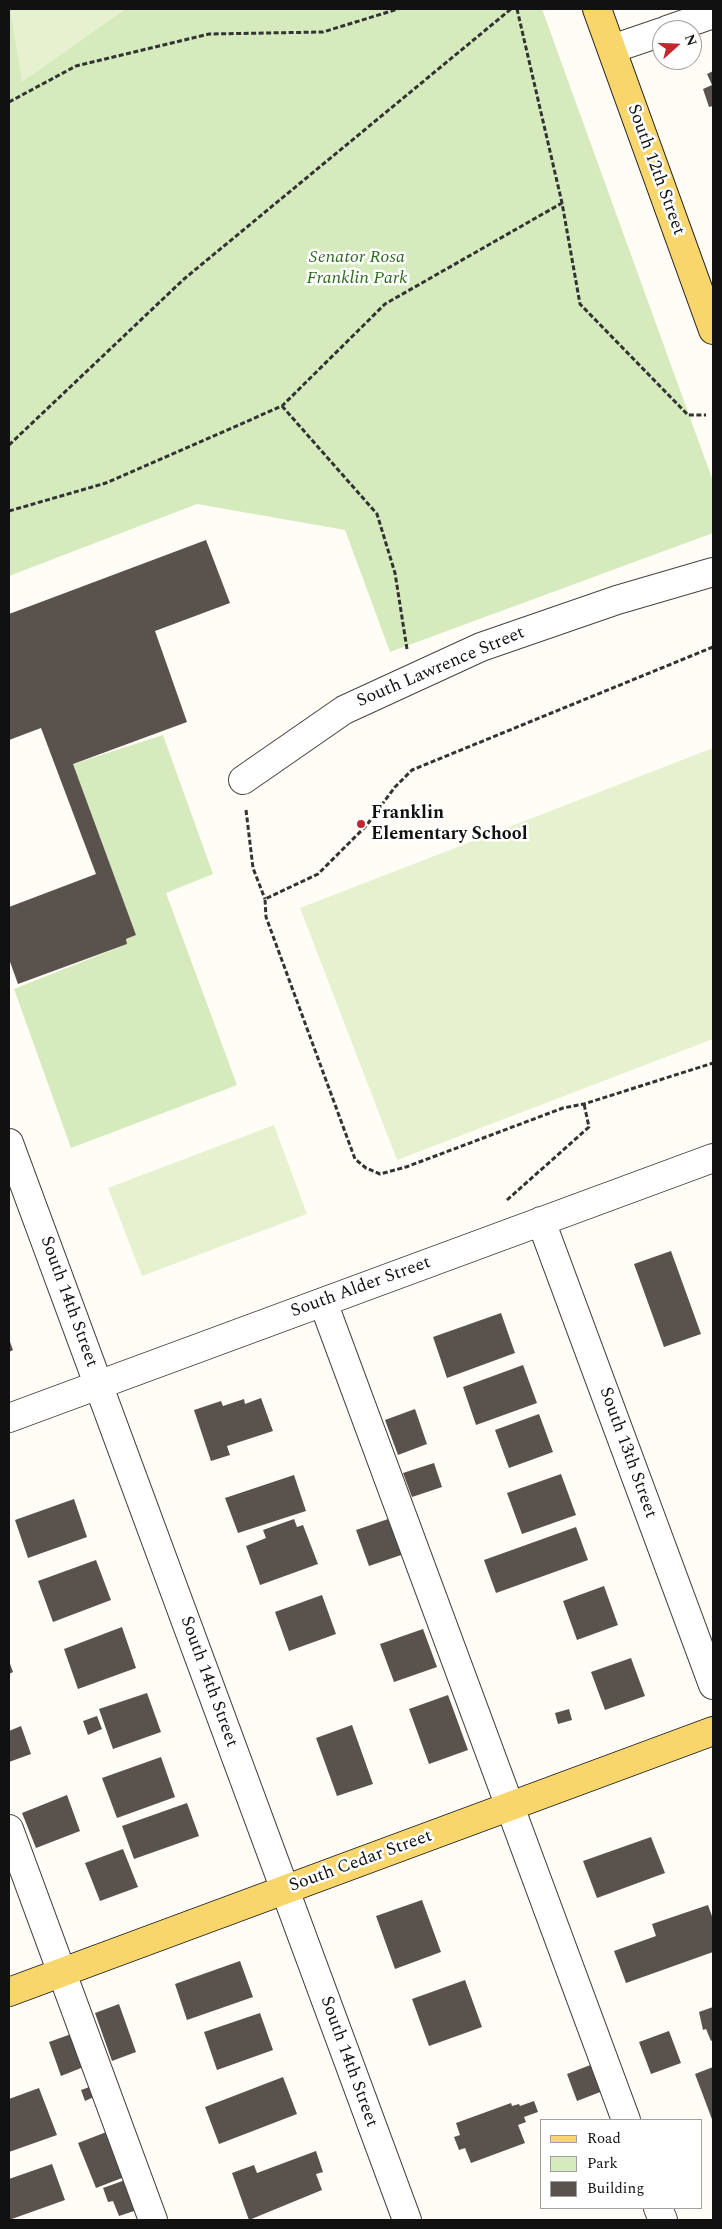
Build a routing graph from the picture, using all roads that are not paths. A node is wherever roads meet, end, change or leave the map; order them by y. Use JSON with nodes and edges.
{"nodes":[{"id":1,"x":597,"y":9,"type":"edge"},
{"id":2,"x":713,"y":14,"type":"edge"},
{"id":3,"x":696,"y":20,"type":"edge"},
{"id":4,"x":652,"y":35,"type":"edge"},
{"id":5,"x":612,"y":49,"type":"junction"},
{"id":6,"x":713,"y":330,"type":"edge"},
{"id":7,"x":713,"y":572,"type":"edge"},
{"id":8,"x":243,"y":780,"type":"road end"},
{"id":9,"x":9,"y":1143,"type":"edge"},
{"id":10,"x":713,"y":1158,"type":"edge"},
{"id":11,"x":541,"y":1221,"type":"junction"},
{"id":12,"x":323,"y":1302,"type":"junction"},
{"id":13,"x":99,"y":1385,"type":"junction"},
{"id":14,"x":9,"y":1418,"type":"edge"},
{"id":15,"x":713,"y":1685,"type":"edge"},
{"id":16,"x":713,"y":1732,"type":"edge"},
{"id":17,"x":509,"y":1807,"type":"junction"},
{"id":18,"x":9,"y":1829,"type":"edge"},
{"id":19,"x":285,"y":1890,"type":"junction"},
{"id":20,"x":62,"y":1973,"type":"junction"},
{"id":21,"x":9,"y":1992,"type":"edge"},
{"id":22,"x":626,"y":2119,"type":"edge"},
{"id":23,"x":153,"y":2220,"type":"edge"},
{"id":24,"x":407,"y":2220,"type":"edge"}],
"edges":[{"from":1,"to":5,"type":"main road","name":"South 12th Street"},
{"from":2,"to":3,"type":"street"},
{"from":4,"to":5,"type":"street"},
{"from":5,"to":6,"type":"main road","name":"South 12th Street"},
{"from":7,"to":8,"type":"street","name":"South Lawrence Street"},
{"from":9,"to":13,"type":"street","name":"South 14th Street"},
{"from":10,"to":11,"type":"street","name":"South Alder Street"},
{"from":11,"to":12,"type":"street","name":"South Alder Street"},
{"from":11,"to":15,"type":"street","name":"South 13th Street"},
{"from":12,"to":13,"type":"street","name":"South Alder Street"},
{"from":12,"to":17,"type":"street"},
{"from":13,"to":14,"type":"street","name":"South Alder Street"},
{"from":13,"to":19,"type":"street","name":"South 14th Street"},
{"from":16,"to":17,"type":"main road","name":"South Cedar Street"},
{"from":17,"to":19,"type":"main road","name":"South Cedar Street"},
{"from":17,"to":22,"type":"street"},
{"from":18,"to":20,"type":"street"},
{"from":19,"to":20,"type":"main road","name":"South Cedar Street"},
{"from":19,"to":24,"type":"street","name":"South 14th Street"},
{"from":20,"to":21,"type":"main road","name":"South Cedar Street"},
{"from":20,"to":23,"type":"street"}]}
